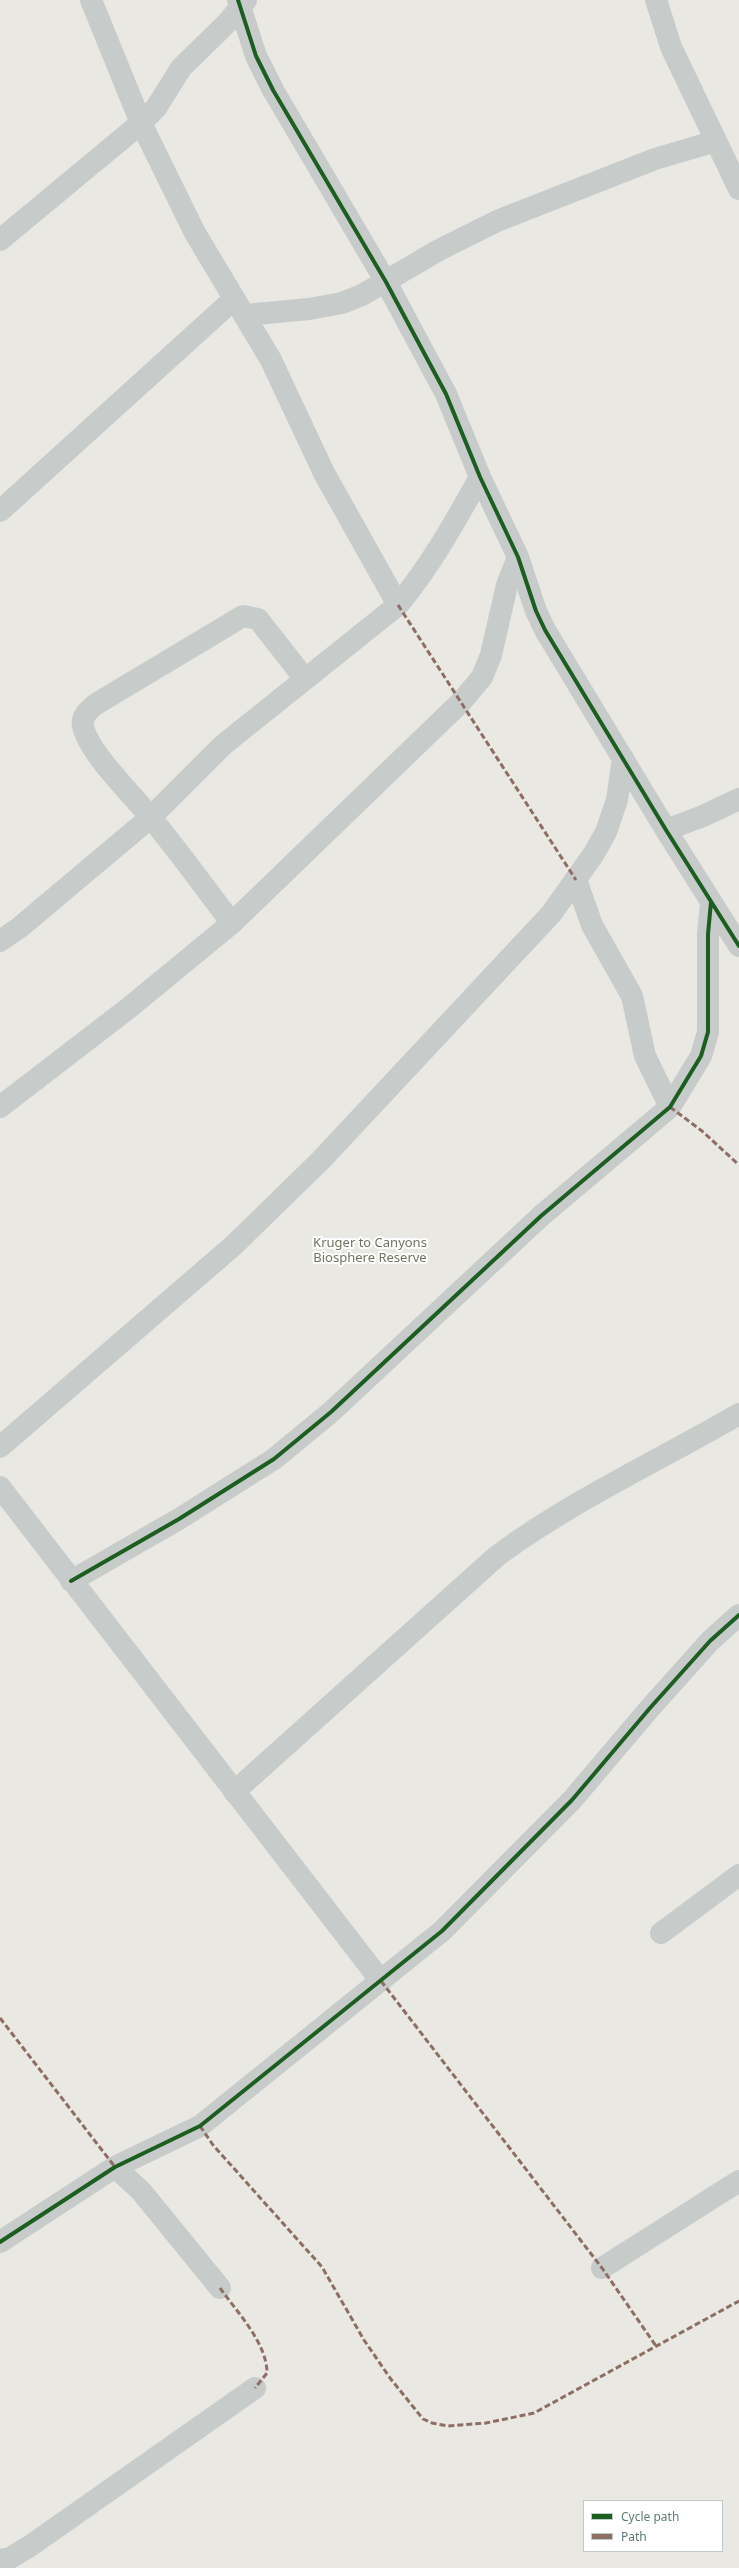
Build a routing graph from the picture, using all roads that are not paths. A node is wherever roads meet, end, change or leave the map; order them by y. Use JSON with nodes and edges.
{"nodes":[{"id":1,"x":91,"y":0,"type":"edge"},
{"id":2,"x":656,"y":0,"type":"edge"},
{"id":3,"x":242,"y":2,"type":"edge"},
{"id":4,"x":141,"y":123,"type":"junction"},
{"id":5,"x":716,"y":141,"type":"junction"},
{"id":6,"x":739,"y":189,"type":"edge"},
{"id":7,"x":0,"y":240,"type":"edge"},
{"id":8,"x":386,"y":282,"type":"junction"},
{"id":9,"x":240,"y":307,"type":"junction"},
{"id":10,"x":480,"y":477,"type":"junction"},
{"id":11,"x":0,"y":511,"type":"edge"},
{"id":12,"x":518,"y":557,"type":"junction"},
{"id":13,"x":398,"y":604,"type":"junction"},
{"id":14,"x":305,"y":679,"type":"junction"},
{"id":15,"x":623,"y":758,"type":"junction"},
{"id":16,"x":739,"y":799,"type":"edge"},
{"id":17,"x":151,"y":817,"type":"junction"},
{"id":18,"x":666,"y":830,"type":"junction"},
{"id":19,"x":576,"y":880,"type":"junction"},
{"id":20,"x":711,"y":902,"type":"junction"},
{"id":21,"x":232,"y":923,"type":"junction"},
{"id":22,"x":0,"y":941,"type":"edge"},
{"id":23,"x":739,"y":946,"type":"edge"},
{"id":24,"x":0,"y":1106,"type":"edge"},
{"id":25,"x":670,"y":1107,"type":"junction"},
{"id":26,"x":739,"y":1414,"type":"edge"},
{"id":27,"x":0,"y":1447,"type":"edge"},
{"id":28,"x":0,"y":1488,"type":"edge"},
{"id":29,"x":71,"y":1581,"type":"junction"},
{"id":30,"x":739,"y":1615,"type":"edge"},
{"id":31,"x":234,"y":1792,"type":"junction"},
{"id":32,"x":739,"y":1875,"type":"edge"},
{"id":33,"x":661,"y":1933,"type":"dead end"},
{"id":34,"x":381,"y":1981,"type":"junction"},
{"id":35,"x":115,"y":2167,"type":"junction"},
{"id":36,"x":739,"y":2181,"type":"edge"},
{"id":37,"x":0,"y":2242,"type":"edge"},
{"id":38,"x":602,"y":2268,"type":"dead end"},
{"id":39,"x":220,"y":2288,"type":"dead end"},
{"id":40,"x":255,"y":2388,"type":"dead end"},
{"id":41,"x":0,"y":2560,"type":"edge"}],
"edges":[{"from":1,"to":4,"type":"street"},
{"from":2,"to":5,"type":"street"},
{"from":3,"to":4,"type":"street"},
{"from":3,"to":8,"type":"street"},
{"from":4,"to":7,"type":"street"},
{"from":4,"to":9,"type":"street"},
{"from":5,"to":6,"type":"street"},
{"from":5,"to":8,"type":"street"},
{"from":8,"to":9,"type":"street"},
{"from":8,"to":10,"type":"street"},
{"from":9,"to":11,"type":"street"},
{"from":9,"to":13,"type":"street"},
{"from":10,"to":12,"type":"street"},
{"from":10,"to":13,"type":"street"},
{"from":12,"to":15,"type":"street"},
{"from":12,"to":21,"type":"street"},
{"from":13,"to":14,"type":"street"},
{"from":14,"to":17,"type":"street"},
{"from":14,"to":17,"type":"street"},
{"from":15,"to":18,"type":"street"},
{"from":15,"to":19,"type":"street"},
{"from":16,"to":18,"type":"street"},
{"from":17,"to":21,"type":"street"},
{"from":17,"to":22,"type":"street"},
{"from":18,"to":20,"type":"street"},
{"from":19,"to":25,"type":"street"},
{"from":19,"to":27,"type":"street"},
{"from":20,"to":23,"type":"street"},
{"from":20,"to":25,"type":"street"},
{"from":21,"to":24,"type":"street"},
{"from":25,"to":29,"type":"street"},
{"from":26,"to":31,"type":"street"},
{"from":28,"to":29,"type":"street"},
{"from":29,"to":31,"type":"street"},
{"from":30,"to":34,"type":"street"},
{"from":31,"to":34,"type":"street"},
{"from":32,"to":33,"type":"street"},
{"from":34,"to":35,"type":"street"},
{"from":35,"to":37,"type":"street"},
{"from":35,"to":39,"type":"street"},
{"from":36,"to":38,"type":"street"},
{"from":40,"to":41,"type":"street"}]}
